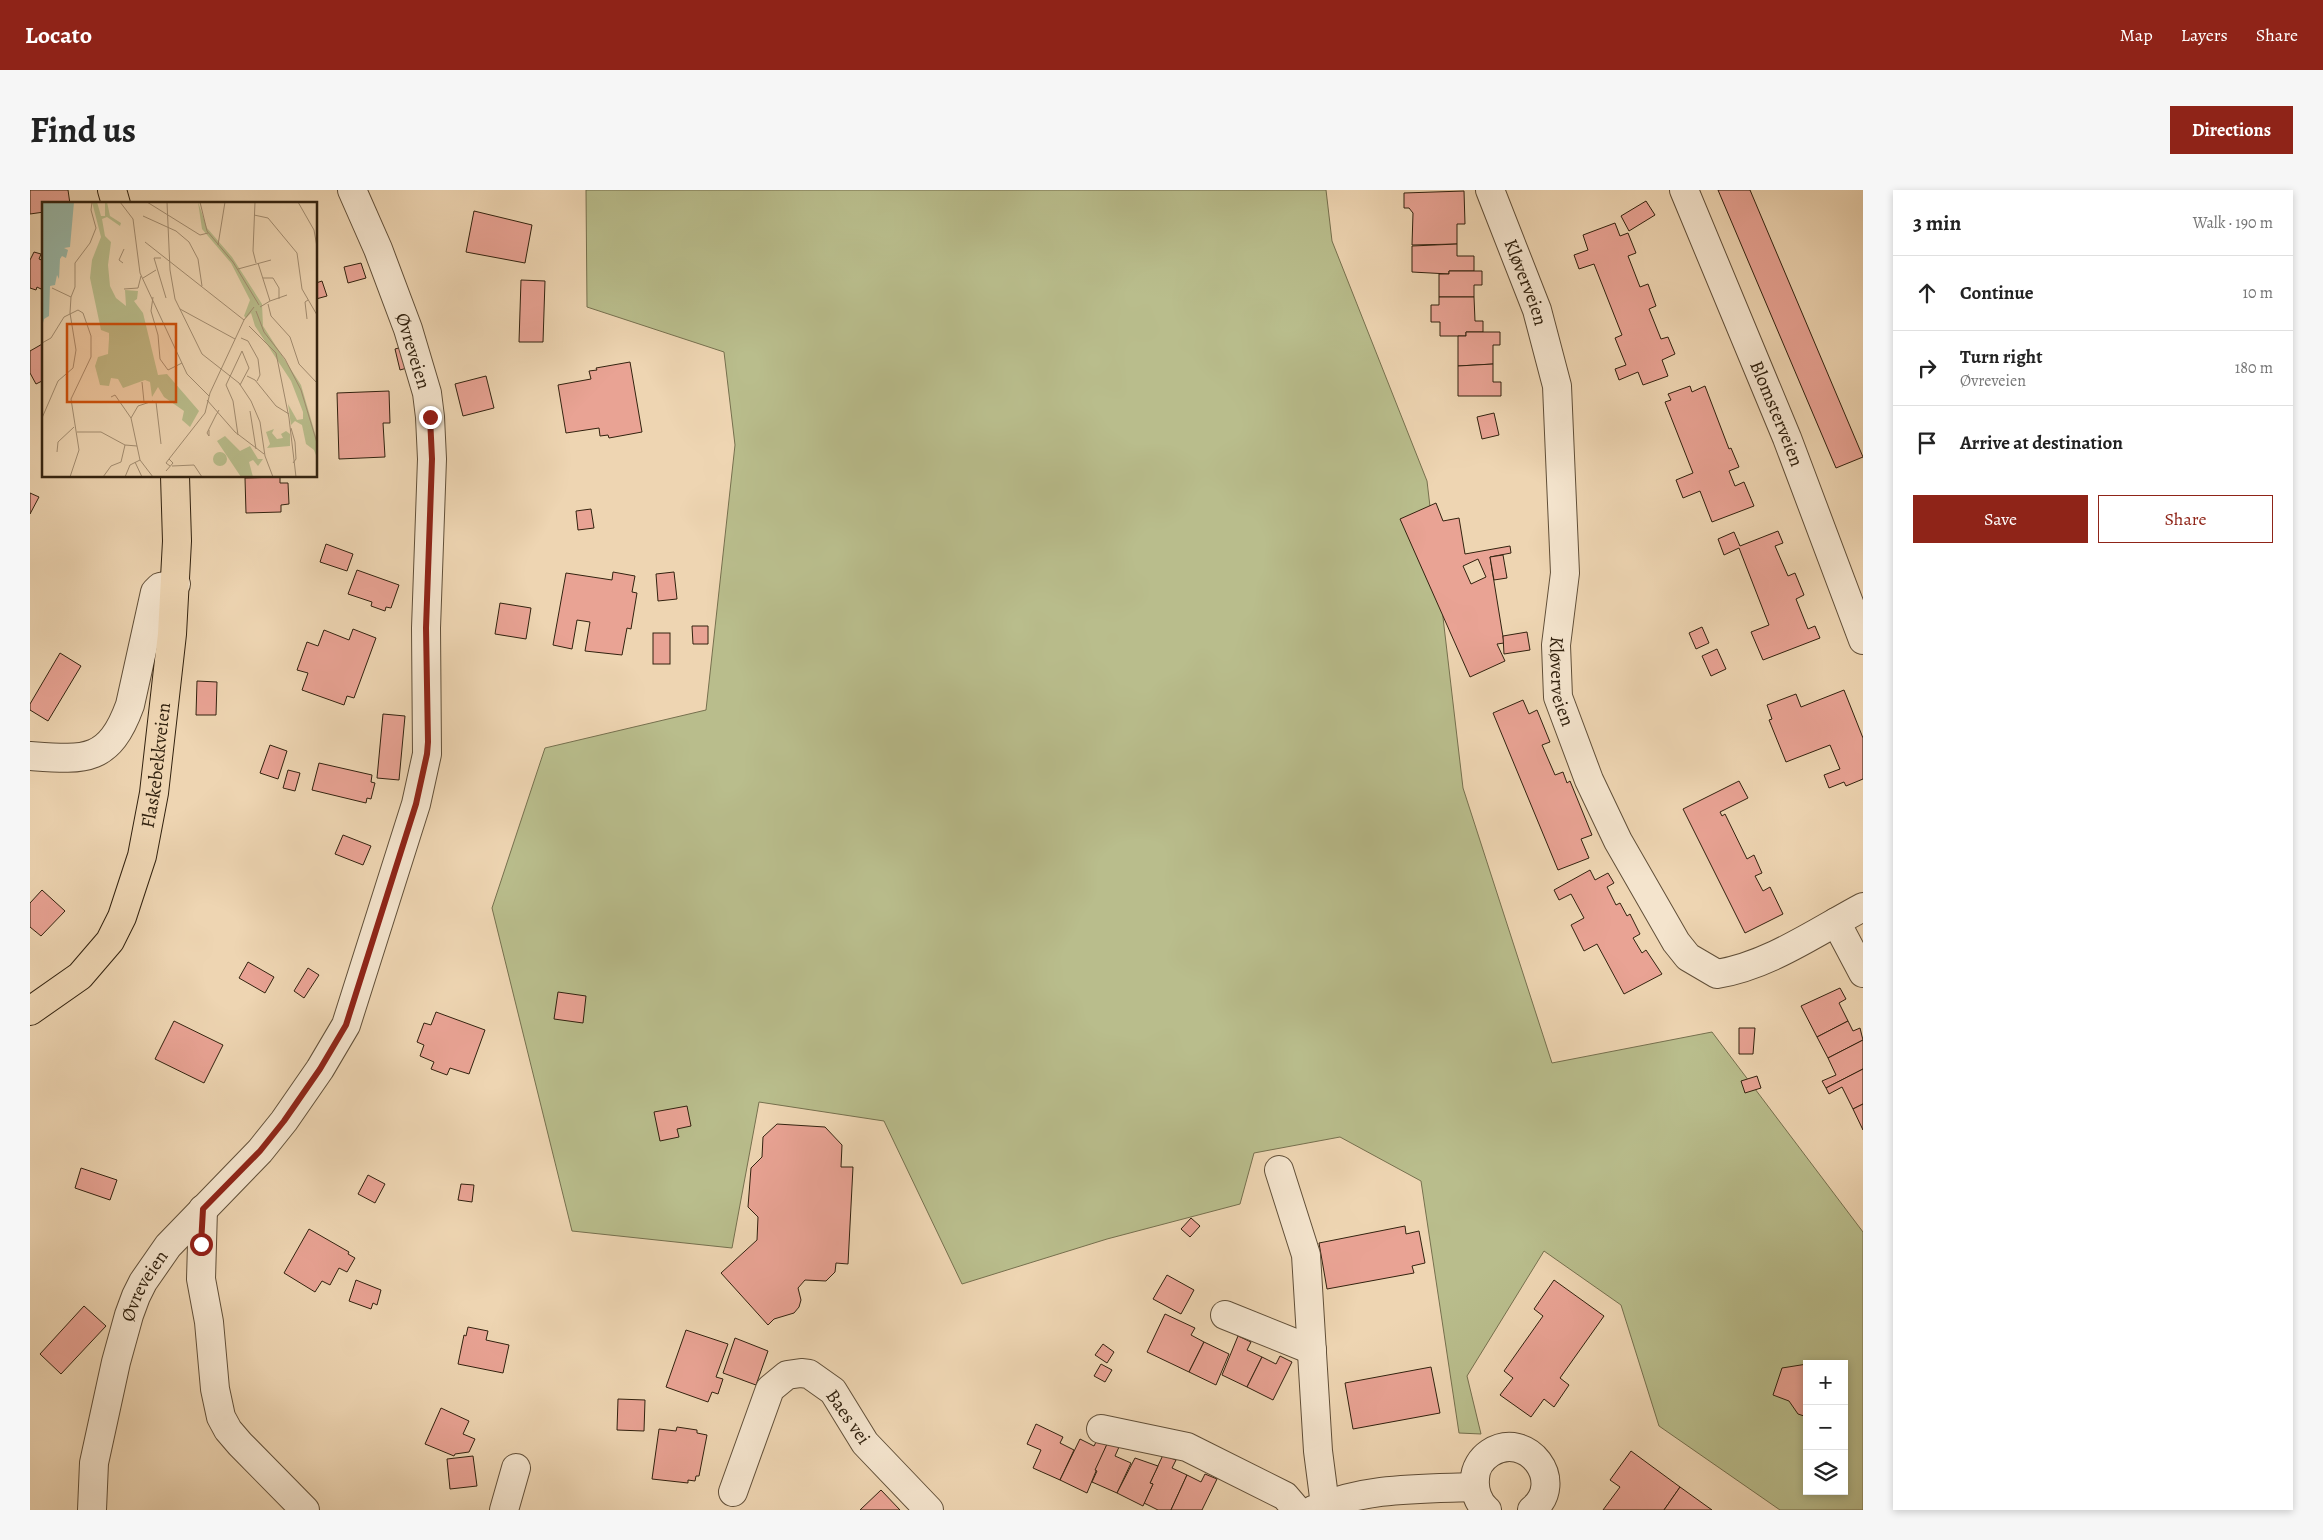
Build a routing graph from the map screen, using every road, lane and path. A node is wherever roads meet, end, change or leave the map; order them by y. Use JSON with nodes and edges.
{"nodes":[{"id":1,"x":352,"y":190,"type":"edge"},
{"id":2,"x":1490,"y":190,"type":"edge"},
{"id":3,"x":1684,"y":190,"type":"edge"},
{"id":4,"x":175,"y":478,"type":"edge"},
{"id":5,"x":176,"y":584,"type":"junction"},
{"id":6,"x":1863,"y":640,"type":"edge"},
{"id":7,"x":30,"y":756,"type":"edge"},
{"id":8,"x":1863,"y":907,"type":"edge"},
{"id":9,"x":1836,"y":922,"type":"junction"},
{"id":10,"x":1863,"y":973,"type":"edge"},
{"id":11,"x":30,"y":1011,"type":"edge"},
{"id":12,"x":1279,"y":1170,"type":"dead end"},
{"id":13,"x":203,"y":1209,"type":"junction"},
{"id":14,"x":1225,"y":1315,"type":"dead end"},
{"id":15,"x":1312,"y":1350,"type":"junction"},
{"id":16,"x":1101,"y":1429,"type":"dead end"},
{"id":17,"x":516,"y":1468,"type":"dead end"},
{"id":18,"x":733,"y":1492,"type":"dead end"},
{"id":19,"x":1481,"y":1499,"type":"edge"},
{"id":20,"x":1319,"y":1507,"type":"edge"},
{"id":21,"x":92,"y":1510,"type":"edge"},
{"id":22,"x":305,"y":1510,"type":"edge"},
{"id":23,"x":504,"y":1510,"type":"edge"},
{"id":24,"x":928,"y":1510,"type":"edge"},
{"id":25,"x":1297,"y":1510,"type":"edge"},
{"id":26,"x":1532,"y":1510,"type":"edge"}],
"edges":[{"from":1,"to":13,"type":"street","name":"Øvreveien"},
{"from":2,"to":9,"type":"street","name":"Kløverveien"},
{"from":3,"to":6,"type":"street","name":"Blomsterveien"},
{"from":4,"to":5,"type":"main road","name":"Flaskebekkveien"},
{"from":5,"to":7,"type":"street"},
{"from":5,"to":11,"type":"main road","name":"Flaskebekkveien"},
{"from":8,"to":9,"type":"street","name":"Kløverveien"},
{"from":9,"to":10,"type":"street"},
{"from":12,"to":15,"type":"street"},
{"from":13,"to":21,"type":"street","name":"Øvreveien"},
{"from":13,"to":22,"type":"street"},
{"from":14,"to":15,"type":"street"},
{"from":15,"to":20,"type":"street"},
{"from":16,"to":25,"type":"street"},
{"from":17,"to":23,"type":"street"},
{"from":18,"to":24,"type":"street","name":"Baes vei"},
{"from":19,"to":20,"type":"street"},
{"from":19,"to":26,"type":"street"}]}
